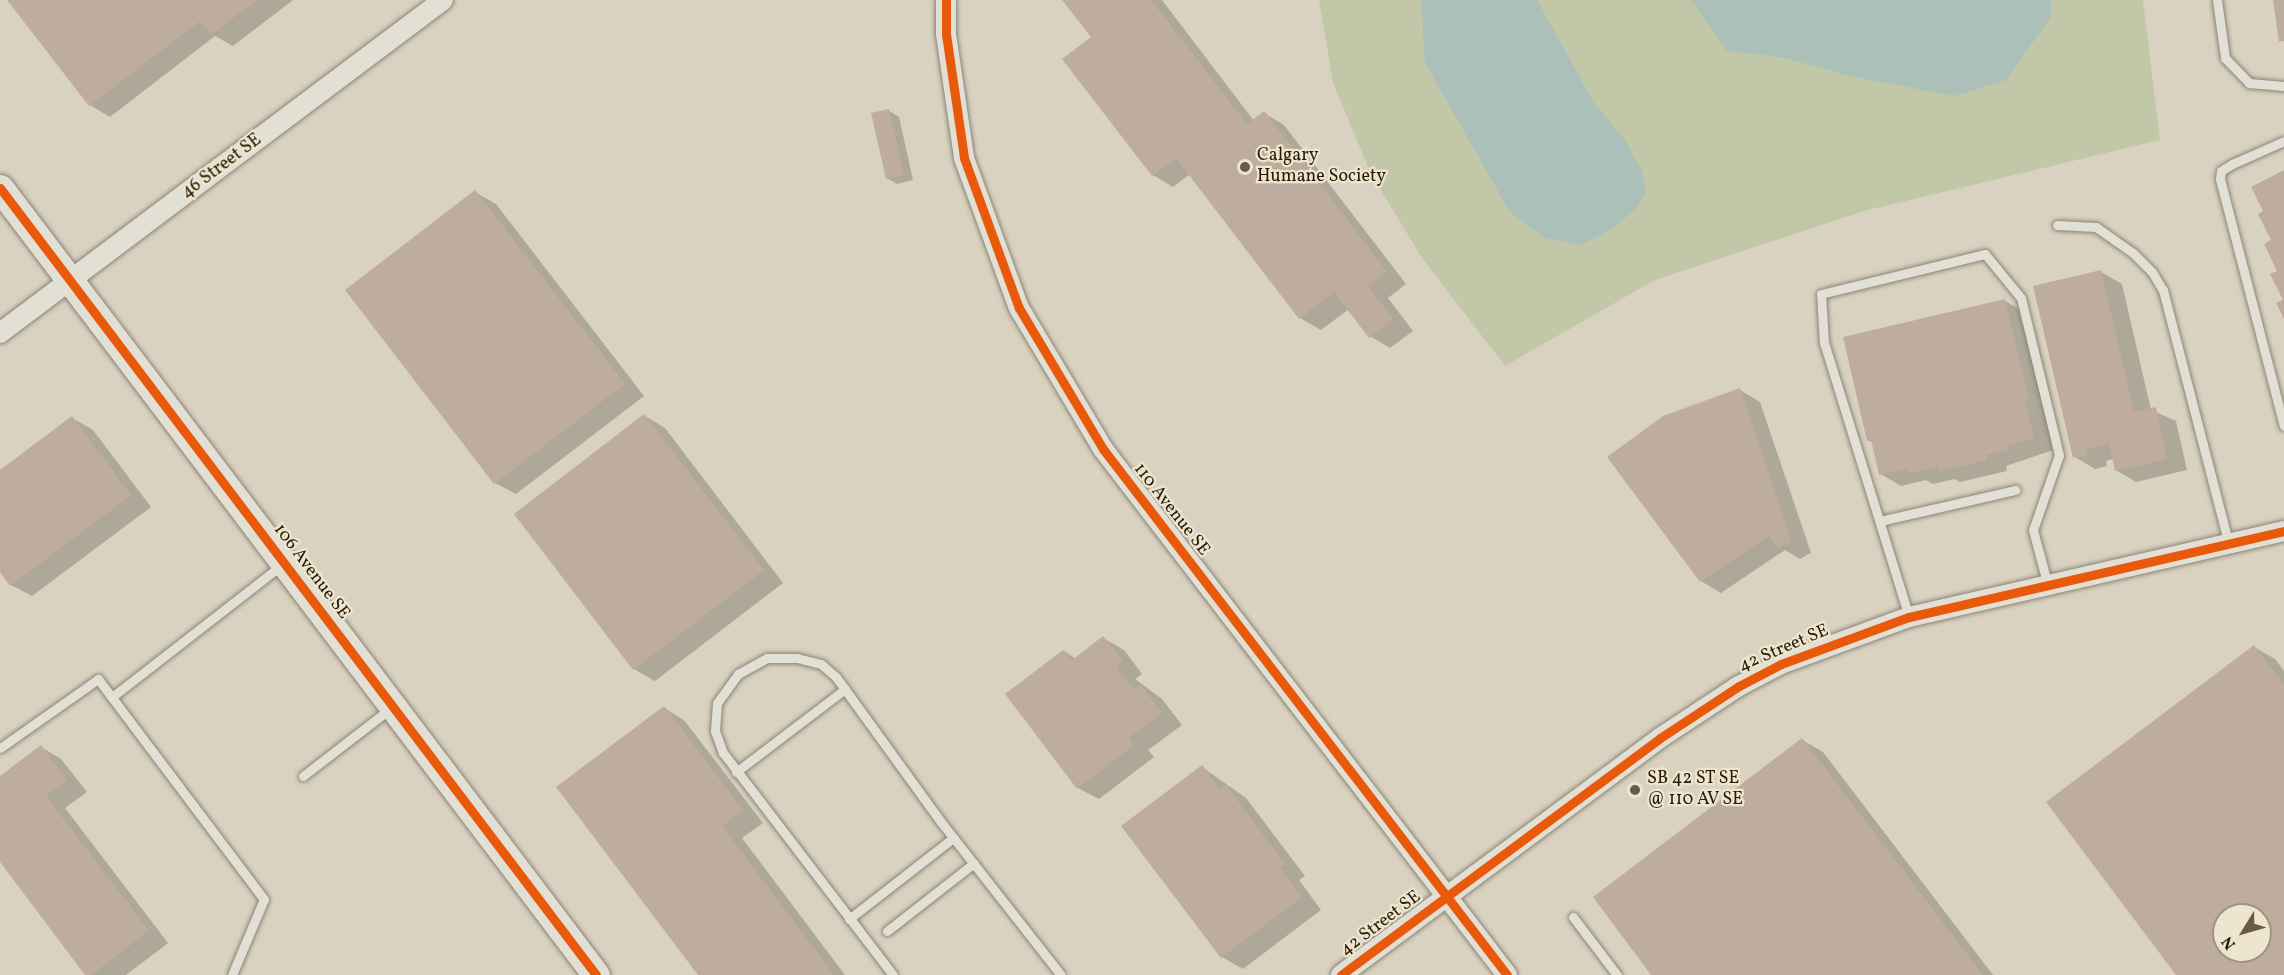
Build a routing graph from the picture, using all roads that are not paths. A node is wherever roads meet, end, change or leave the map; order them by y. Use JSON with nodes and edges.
{"nodes":[{"id":1,"x":443,"y":0,"type":"edge"},
{"id":2,"x":946,"y":0,"type":"edge"},
{"id":3,"x":2217,"y":0,"type":"edge"},
{"id":4,"x":2284,"y":86,"type":"edge"},
{"id":5,"x":2284,"y":141,"type":"edge"},
{"id":6,"x":0,"y":188,"type":"edge"},
{"id":7,"x":2056,"y":225,"type":"dead end"},
{"id":8,"x":70,"y":280,"type":"junction"},
{"id":9,"x":0,"y":333,"type":"edge"},
{"id":10,"x":2284,"y":426,"type":"edge"},
{"id":11,"x":2014,"y":489,"type":"dead end"},
{"id":12,"x":1880,"y":521,"type":"junction"},
{"id":13,"x":2284,"y":531,"type":"edge"},
{"id":14,"x":2229,"y":545,"type":"junction"},
{"id":15,"x":284,"y":564,"type":"junction"},
{"id":16,"x":2048,"y":586,"type":"junction"},
{"id":17,"x":1909,"y":617,"type":"junction"},
{"id":18,"x":845,"y":689,"type":"junction"},
{"id":19,"x":112,"y":697,"type":"junction"},
{"id":20,"x":393,"y":707,"type":"junction"},
{"id":21,"x":0,"y":748,"type":"edge"},
{"id":22,"x":736,"y":772,"type":"junction"},
{"id":23,"x":303,"y":776,"type":"dead end"},
{"id":24,"x":953,"y":838,"type":"junction"},
{"id":25,"x":974,"y":863,"type":"junction"},
{"id":26,"x":1446,"y":897,"type":"junction"},
{"id":27,"x":1573,"y":917,"type":"dead end"},
{"id":28,"x":849,"y":919,"type":"junction"},
{"id":29,"x":887,"y":931,"type":"dead end"},
{"id":30,"x":232,"y":975,"type":"edge"},
{"id":31,"x":596,"y":975,"type":"edge"},
{"id":32,"x":893,"y":975,"type":"edge"},
{"id":33,"x":1061,"y":975,"type":"edge"},
{"id":34,"x":1341,"y":975,"type":"edge"},
{"id":35,"x":1507,"y":975,"type":"edge"},
{"id":36,"x":1617,"y":975,"type":"edge"}],
"edges":[{"from":1,"to":8,"type":"street","name":"46 Street SE"},
{"from":2,"to":26,"type":"street","name":"110 Avenue SE"},
{"from":3,"to":4,"type":"lane"},
{"from":5,"to":10,"type":"lane"},
{"from":6,"to":8,"type":"street","name":"106 Avenue SE"},
{"from":7,"to":14,"type":"lane"},
{"from":8,"to":9,"type":"street","name":"46 Street SE"},
{"from":8,"to":15,"type":"street","name":"106 Avenue SE"},
{"from":11,"to":12,"type":"lane"},
{"from":12,"to":16,"type":"lane"},
{"from":12,"to":17,"type":"lane"},
{"from":13,"to":14,"type":"street","name":"42 Street SE"},
{"from":14,"to":16,"type":"street","name":"42 Street SE"},
{"from":15,"to":19,"type":"lane"},
{"from":15,"to":20,"type":"street","name":"106 Avenue SE"},
{"from":16,"to":17,"type":"street","name":"42 Street SE"},
{"from":17,"to":26,"type":"street","name":"42 Street SE"},
{"from":18,"to":22,"type":"lane"},
{"from":18,"to":22,"type":"lane"},
{"from":18,"to":24,"type":"lane"},
{"from":19,"to":21,"type":"lane"},
{"from":19,"to":30,"type":"lane"},
{"from":20,"to":23,"type":"lane"},
{"from":20,"to":31,"type":"street","name":"106 Avenue SE"},
{"from":22,"to":28,"type":"lane"},
{"from":24,"to":25,"type":"lane"},
{"from":24,"to":28,"type":"lane"},
{"from":25,"to":29,"type":"lane"},
{"from":25,"to":33,"type":"lane"},
{"from":26,"to":34,"type":"street","name":"42 Street SE"},
{"from":26,"to":35,"type":"street","name":"110 Avenue SE"},
{"from":27,"to":36,"type":"lane"},
{"from":28,"to":32,"type":"lane"}]}
